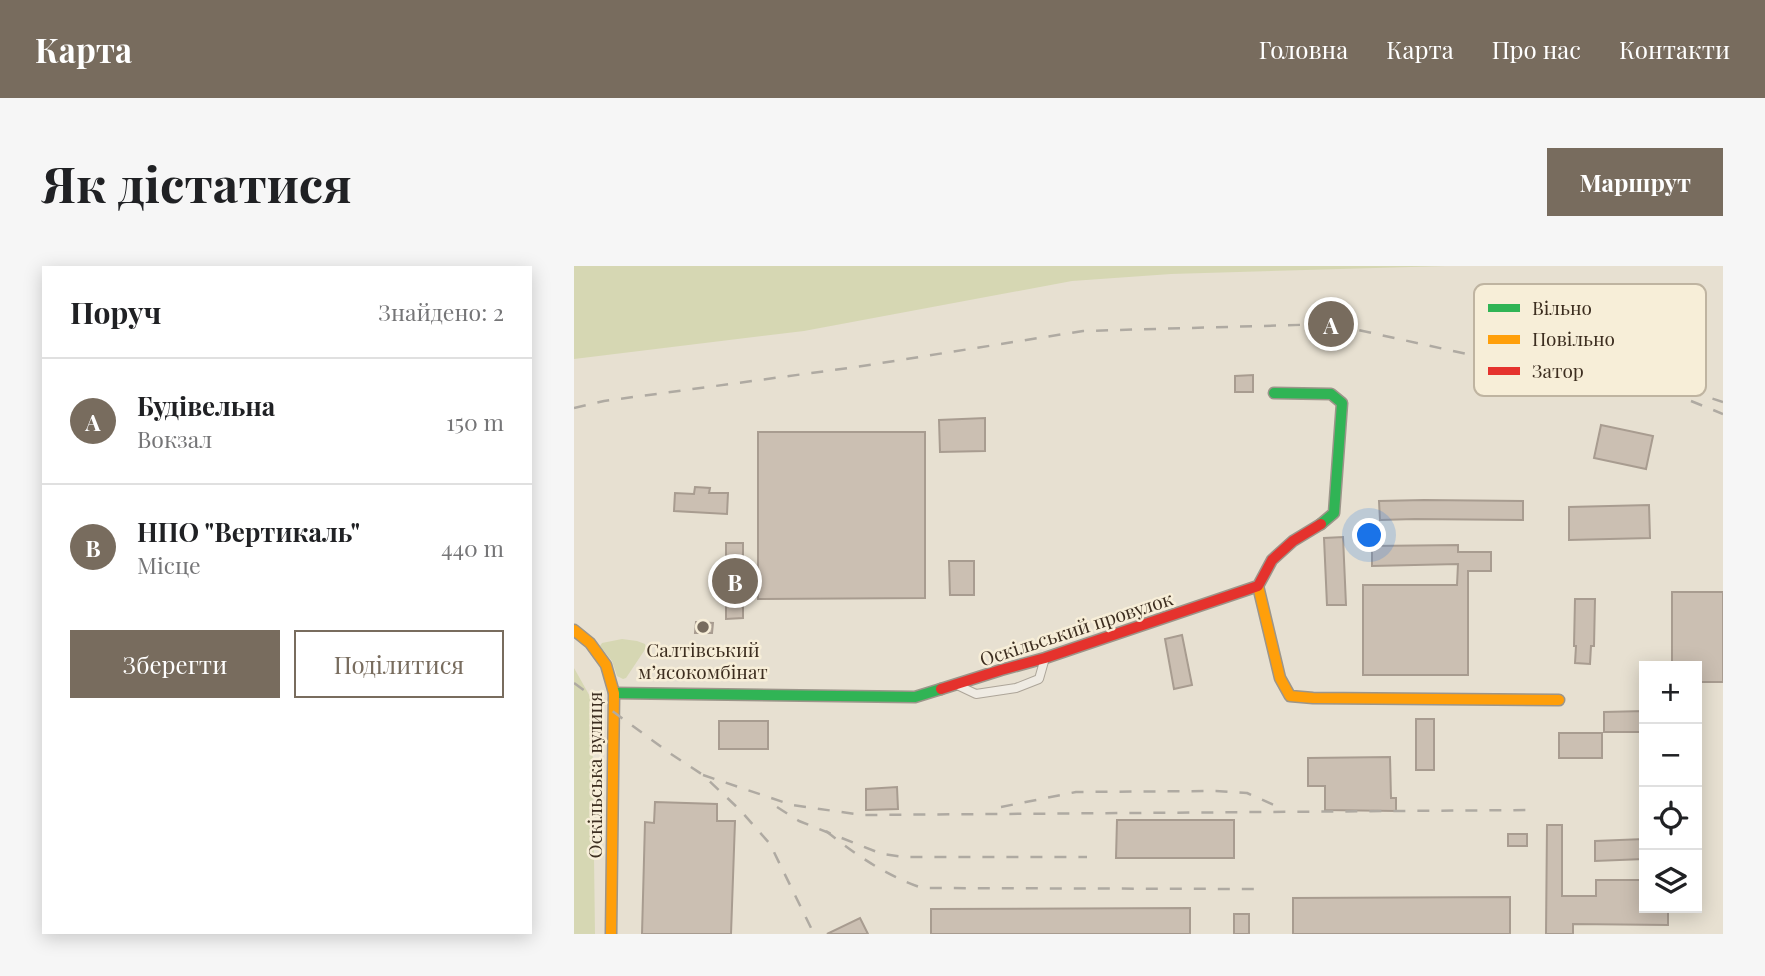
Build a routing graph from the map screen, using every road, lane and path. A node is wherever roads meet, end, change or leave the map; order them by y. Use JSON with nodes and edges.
{"nodes":[{"id":1,"x":1274,"y":393,"type":"dead end"},
{"id":2,"x":1258,"y":586,"type":"junction"},
{"id":3,"x":574,"y":630,"type":"edge"},
{"id":4,"x":1045,"y":657,"type":"junction"},
{"id":5,"x":957,"y":685,"type":"junction"},
{"id":6,"x":614,"y":693,"type":"junction"},
{"id":7,"x":1559,"y":701,"type":"dead end"},
{"id":8,"x":611,"y":934,"type":"edge"}],
"edges":[{"from":1,"to":2,"type":"street"},
{"from":2,"to":4,"type":"street","name":"Оскільський провулок"},
{"from":2,"to":7,"type":"street"},
{"from":3,"to":6,"type":"street","name":"Оскільська вулиця"},
{"from":4,"to":5,"type":"street","name":"Оскільський провулок"},
{"from":4,"to":5,"type":"street"},
{"from":5,"to":6,"type":"street","name":"Оскільський провулок"},
{"from":6,"to":8,"type":"street","name":"Оскільська вулиця"}]}
